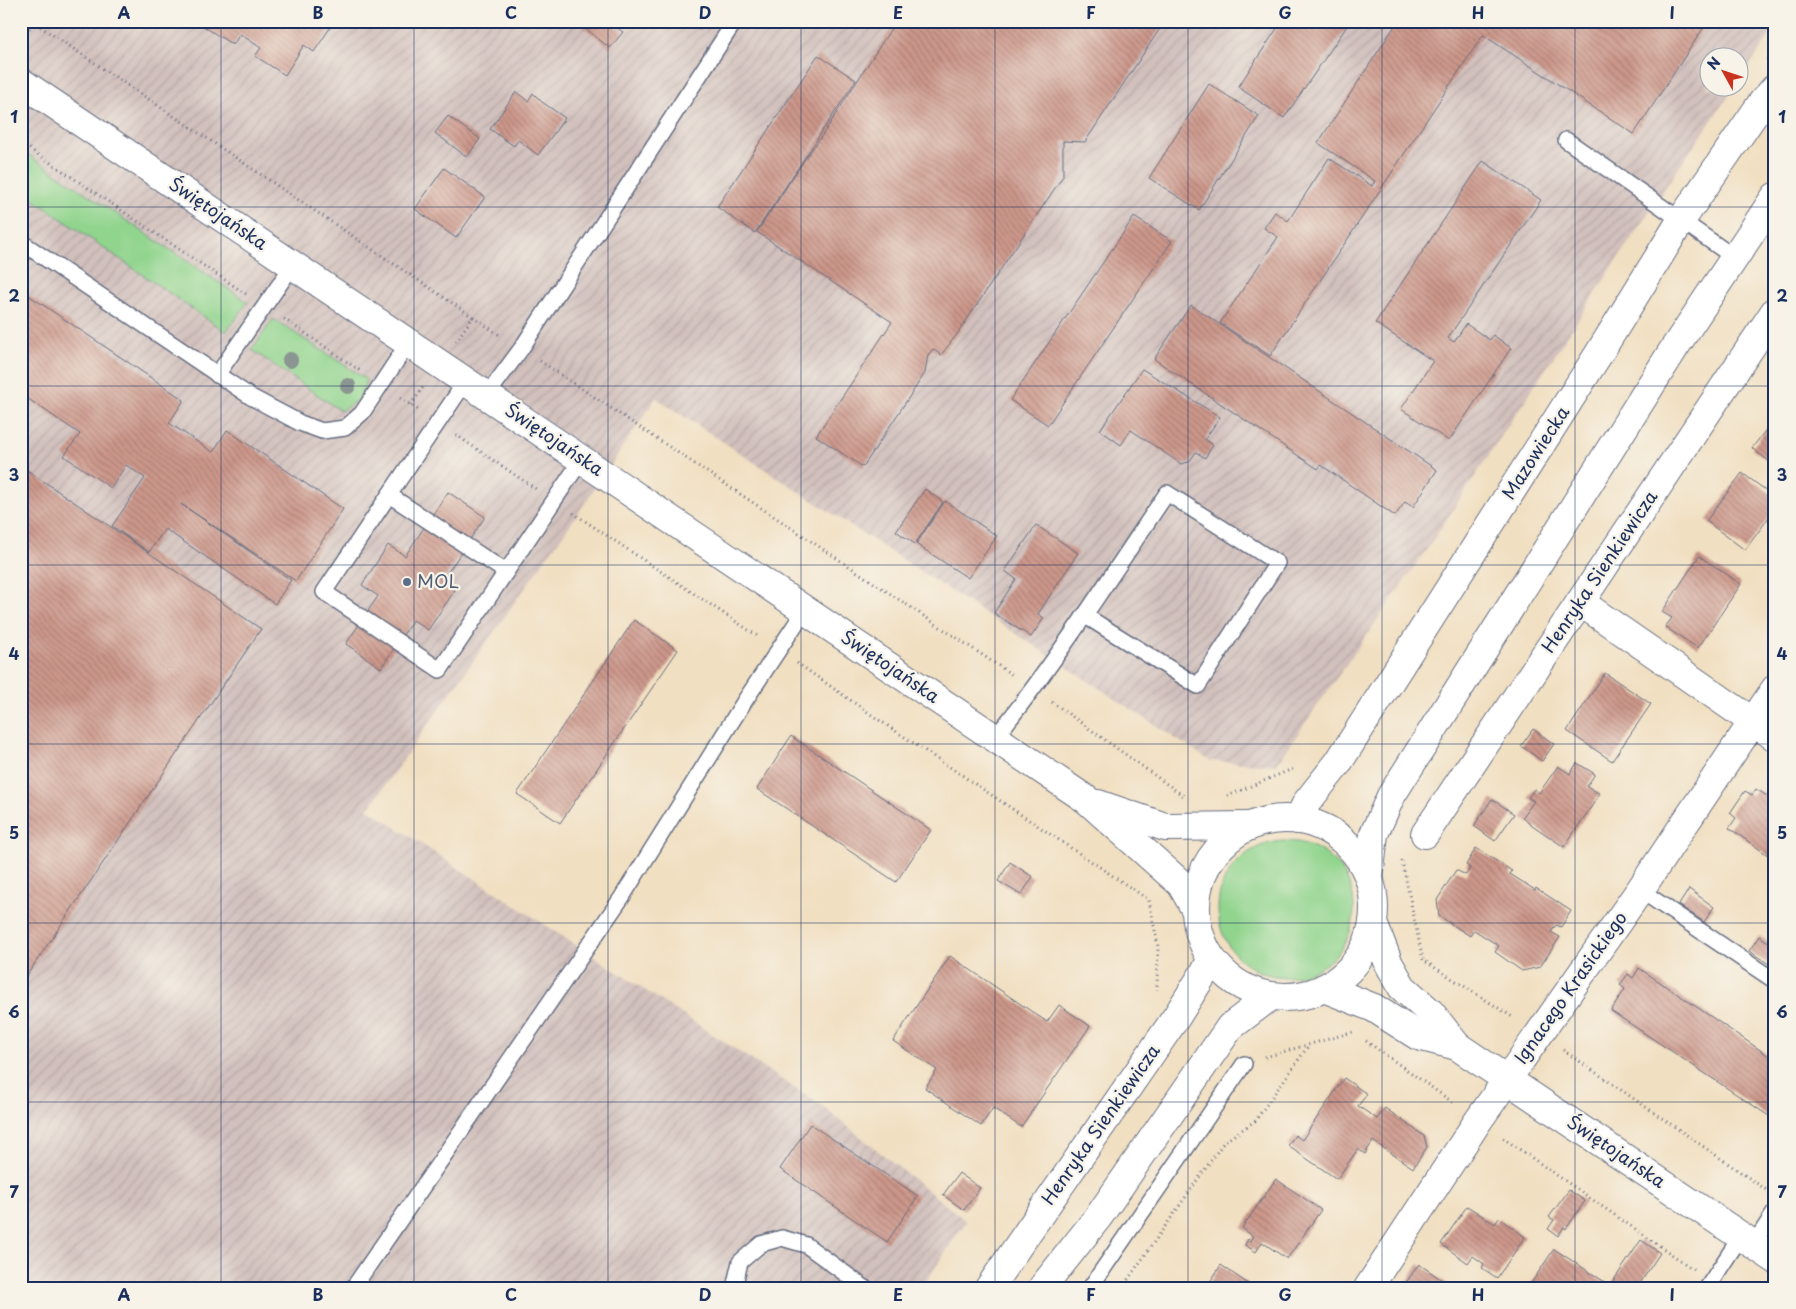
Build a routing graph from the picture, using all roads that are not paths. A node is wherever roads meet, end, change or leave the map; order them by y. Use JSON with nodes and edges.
{"nodes":[{"id":1,"x":735,"y":21,"type":"edge"},
{"id":2,"x":21,"y":82,"type":"edge"},
{"id":3,"x":1775,"y":88,"type":"edge"},
{"id":4,"x":1566,"y":140,"type":"dead end"},
{"id":5,"x":1775,"y":196,"type":"edge"},
{"id":6,"x":1682,"y":219,"type":"junction"},
{"id":7,"x":21,"y":242,"type":"edge"},
{"id":8,"x":1735,"y":258,"type":"junction"},
{"id":9,"x":293,"y":265,"type":"junction"},
{"id":10,"x":1775,"y":311,"type":"edge"},
{"id":11,"x":409,"y":342,"type":"junction"},
{"id":12,"x":217,"y":375,"type":"junction"},
{"id":13,"x":477,"y":388,"type":"junction"},
{"id":14,"x":582,"y":459,"type":"junction"},
{"id":15,"x":389,"y":495,"type":"junction"},
{"id":16,"x":506,"y":572,"type":"junction"},
{"id":17,"x":1580,"y":602,"type":"junction"},
{"id":18,"x":806,"y":610,"type":"junction"},
{"id":19,"x":1084,"y":614,"type":"junction"},
{"id":20,"x":1775,"y":689,"type":"edge"},
{"id":21,"x":1753,"y":722,"type":"junction"},
{"id":22,"x":995,"y":738,"type":"junction"},
{"id":23,"x":1775,"y":738,"type":"edge"},
{"id":24,"x":1087,"y":800,"type":"junction"},
{"id":25,"x":1298,"y":820,"type":"junction"},
{"id":26,"x":1250,"y":826,"type":"junction"},
{"id":27,"x":1425,"y":834,"type":"dead end"},
{"id":28,"x":1369,"y":878,"type":"junction"},
{"id":29,"x":1640,"y":890,"type":"junction"},
{"id":30,"x":1195,"y":909,"type":"junction"},
{"id":31,"x":1373,"y":923,"type":"junction"},
{"id":32,"x":1212,"y":960,"type":"junction"},
{"id":33,"x":1775,"y":981,"type":"edge"},
{"id":34,"x":1324,"y":988,"type":"junction"},
{"id":35,"x":1271,"y":996,"type":"junction"},
{"id":36,"x":1457,"y":1046,"type":"junction"},
{"id":37,"x":1244,"y":1064,"type":"road end"},
{"id":38,"x":1507,"y":1080,"type":"junction"},
{"id":39,"x":1775,"y":1212,"type":"edge"},
{"id":40,"x":1756,"y":1247,"type":"edge"},
{"id":41,"x":1709,"y":1285,"type":"edge"},
{"id":42,"x":353,"y":1288,"type":"edge"},
{"id":43,"x":734,"y":1288,"type":"edge"},
{"id":44,"x":865,"y":1288,"type":"edge"},
{"id":45,"x":989,"y":1288,"type":"edge"},
{"id":46,"x":1042,"y":1288,"type":"edge"},
{"id":47,"x":1090,"y":1288,"type":"edge"},
{"id":48,"x":1368,"y":1288,"type":"edge"}],
"edges":[{"from":1,"to":13,"type":"lane"},
{"from":2,"to":9,"type":"street","name":"Świętojańska"},
{"from":3,"to":6,"type":"street","name":"Mazowiecka"},
{"from":4,"to":6,"type":"lane"},
{"from":5,"to":8,"type":"street"},
{"from":6,"to":8,"type":"lane"},
{"from":6,"to":25,"type":"street","name":"Mazowiecka"},
{"from":7,"to":12,"type":"lane"},
{"from":8,"to":28,"type":"street"},
{"from":9,"to":11,"type":"street","name":"Świętojańska"},
{"from":9,"to":12,"type":"lane"},
{"from":10,"to":17,"type":"street","name":"Henryka Sienkiewicza"},
{"from":11,"to":12,"type":"lane"},
{"from":11,"to":13,"type":"street","name":"Świętojańska"},
{"from":13,"to":14,"type":"street","name":"Świętojańska"},
{"from":13,"to":15,"type":"lane"},
{"from":14,"to":16,"type":"lane"},
{"from":14,"to":18,"type":"street","name":"Świętojańska"},
{"from":15,"to":16,"type":"lane"},
{"from":15,"to":16,"type":"lane"},
{"from":17,"to":21,"type":"street"},
{"from":17,"to":27,"type":"street","name":"Henryka Sienkiewicza"},
{"from":18,"to":22,"type":"street","name":"Świętojańska"},
{"from":18,"to":42,"type":"lane"},
{"from":19,"to":19,"type":"lane"},
{"from":19,"to":22,"type":"lane"},
{"from":20,"to":21,"type":"street","name":"Ignacego Krasickiego"},
{"from":21,"to":23,"type":"street"},
{"from":21,"to":29,"type":"street","name":"Ignacego Krasickiego"},
{"from":22,"to":24,"type":"street","name":"Świętojańska"},
{"from":24,"to":26,"type":"street","name":"Świętojańska"},
{"from":24,"to":30,"type":"street","name":"Świętojańska"},
{"from":25,"to":26,"type":"street"},
{"from":25,"to":28,"type":"street"},
{"from":26,"to":30,"type":"street"},
{"from":28,"to":31,"type":"street"},
{"from":29,"to":33,"type":"lane"},
{"from":29,"to":38,"type":"street","name":"Ignacego Krasickiego"},
{"from":30,"to":32,"type":"street"},
{"from":31,"to":34,"type":"street"},
{"from":31,"to":36,"type":"street","name":"Świętojańska"},
{"from":32,"to":35,"type":"street"},
{"from":32,"to":45,"type":"street","name":"Henryka Sienkiewicza"},
{"from":34,"to":35,"type":"street"},
{"from":34,"to":36,"type":"street","name":"Świętojańska"},
{"from":35,"to":46,"type":"street"},
{"from":36,"to":38,"type":"street","name":"Świętojańska"},
{"from":37,"to":47,"type":"lane"},
{"from":38,"to":40,"type":"street","name":"Świętojańska"},
{"from":38,"to":48,"type":"street","name":"Ignacego Krasickiego"},
{"from":39,"to":40,"type":"lane"},
{"from":40,"to":41,"type":"lane"},
{"from":43,"to":44,"type":"lane"}]}
